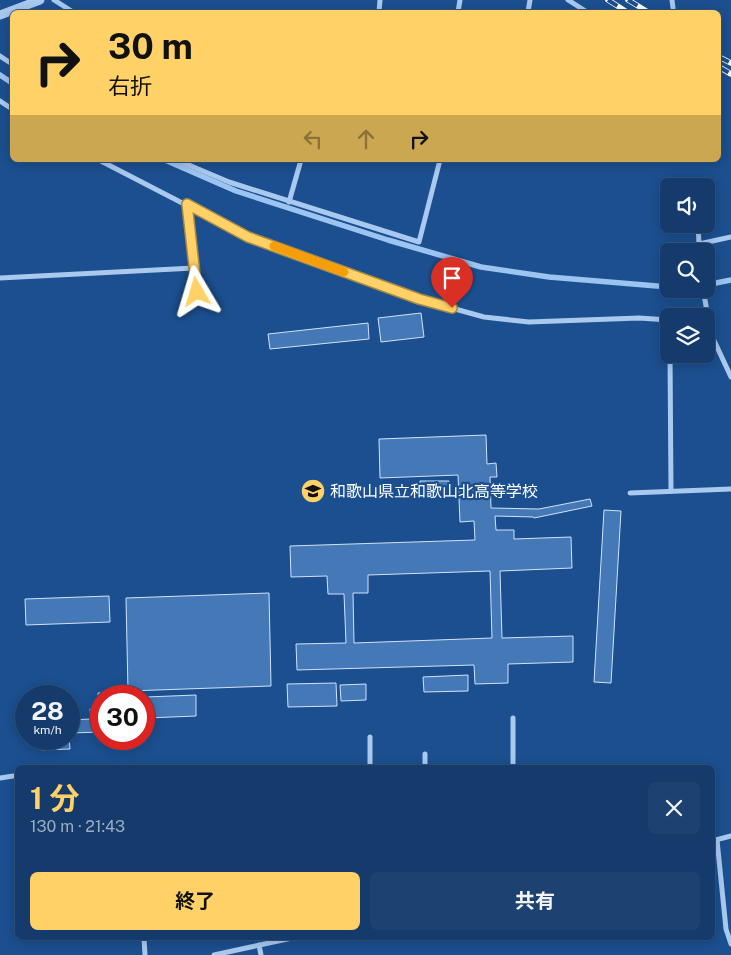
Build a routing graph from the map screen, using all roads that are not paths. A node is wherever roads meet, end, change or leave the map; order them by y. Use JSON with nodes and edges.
{"nodes":[{"id":1,"x":40,"y":0,"type":"edge"},
{"id":2,"x":54,"y":0,"type":"edge"},
{"id":3,"x":568,"y":0,"type":"edge"},
{"id":4,"x":672,"y":0,"type":"edge"},
{"id":5,"x":673,"y":8,"type":"dead end"},
{"id":6,"x":13,"y":10,"type":"edge"},
{"id":7,"x":70,"y":10,"type":"edge"},
{"id":8,"x":584,"y":10,"type":"edge"},
{"id":9,"x":103,"y":162,"type":"edge"},
{"id":10,"x":181,"y":162,"type":"edge"},
{"id":11,"x":300,"y":162,"type":"edge"},
{"id":12,"x":439,"y":162,"type":"edge"},
{"id":13,"x":289,"y":202,"type":"junction"},
{"id":14,"x":187,"y":204,"type":"junction"},
{"id":15,"x":731,"y":237,"type":"edge"},
{"id":16,"x":704,"y":243,"type":"edge"},
{"id":17,"x":194,"y":268,"type":"junction"},
{"id":18,"x":0,"y":278,"type":"edge"},
{"id":19,"x":197,"y":292,"type":"dead end"},
{"id":20,"x":660,"y":319,"type":"edge"},
{"id":21,"x":715,"y":345,"type":"edge"},
{"id":22,"x":670,"y":363,"type":"edge"},
{"id":23,"x":731,"y":378,"type":"edge"},
{"id":24,"x":731,"y":489,"type":"edge"},
{"id":25,"x":670,"y":491,"type":"junction"},
{"id":26,"x":630,"y":493,"type":"dead end"},
{"id":27,"x":513,"y":718,"type":"dead end"},
{"id":28,"x":370,"y":737,"type":"dead end"},
{"id":29,"x":425,"y":754,"type":"dead end"},
{"id":30,"x":370,"y":765,"type":"edge"},
{"id":31,"x":425,"y":765,"type":"edge"},
{"id":32,"x":513,"y":765,"type":"edge"},
{"id":33,"x":13,"y":776,"type":"dead end"},
{"id":34,"x":0,"y":778,"type":"edge"},
{"id":35,"x":731,"y":836,"type":"edge"},
{"id":36,"x":715,"y":841,"type":"edge"},
{"id":37,"x":715,"y":848,"type":"edge"},
{"id":38,"x":144,"y":940,"type":"edge"},
{"id":39,"x":282,"y":940,"type":"edge"},
{"id":40,"x":731,"y":944,"type":"edge"},
{"id":41,"x":258,"y":945,"type":"junction"},
{"id":42,"x":145,"y":955,"type":"edge"},
{"id":43,"x":214,"y":955,"type":"edge"},
{"id":44,"x":261,"y":955,"type":"edge"}],
"edges":[{"from":1,"to":6,"type":"street"},
{"from":2,"to":7,"type":"street"},
{"from":3,"to":8,"type":"street"},
{"from":4,"to":5,"type":"street"},
{"from":9,"to":14,"type":"street"},
{"from":10,"to":13,"type":"street"},
{"from":11,"to":13,"type":"street"},
{"from":12,"to":13,"type":"street"},
{"from":14,"to":17,"type":"street"},
{"from":14,"to":20,"type":"street"},
{"from":15,"to":16,"type":"street"},
{"from":17,"to":18,"type":"street"},
{"from":17,"to":19,"type":"street"},
{"from":21,"to":23,"type":"street"},
{"from":22,"to":25,"type":"street"},
{"from":24,"to":25,"type":"street"},
{"from":25,"to":26,"type":"street"},
{"from":27,"to":32,"type":"street"},
{"from":28,"to":30,"type":"street"},
{"from":29,"to":31,"type":"street"},
{"from":33,"to":34,"type":"street"},
{"from":35,"to":36,"type":"street"},
{"from":37,"to":40,"type":"street"},
{"from":38,"to":42,"type":"street"},
{"from":39,"to":41,"type":"street"},
{"from":41,"to":43,"type":"street"},
{"from":41,"to":44,"type":"street"}]}
